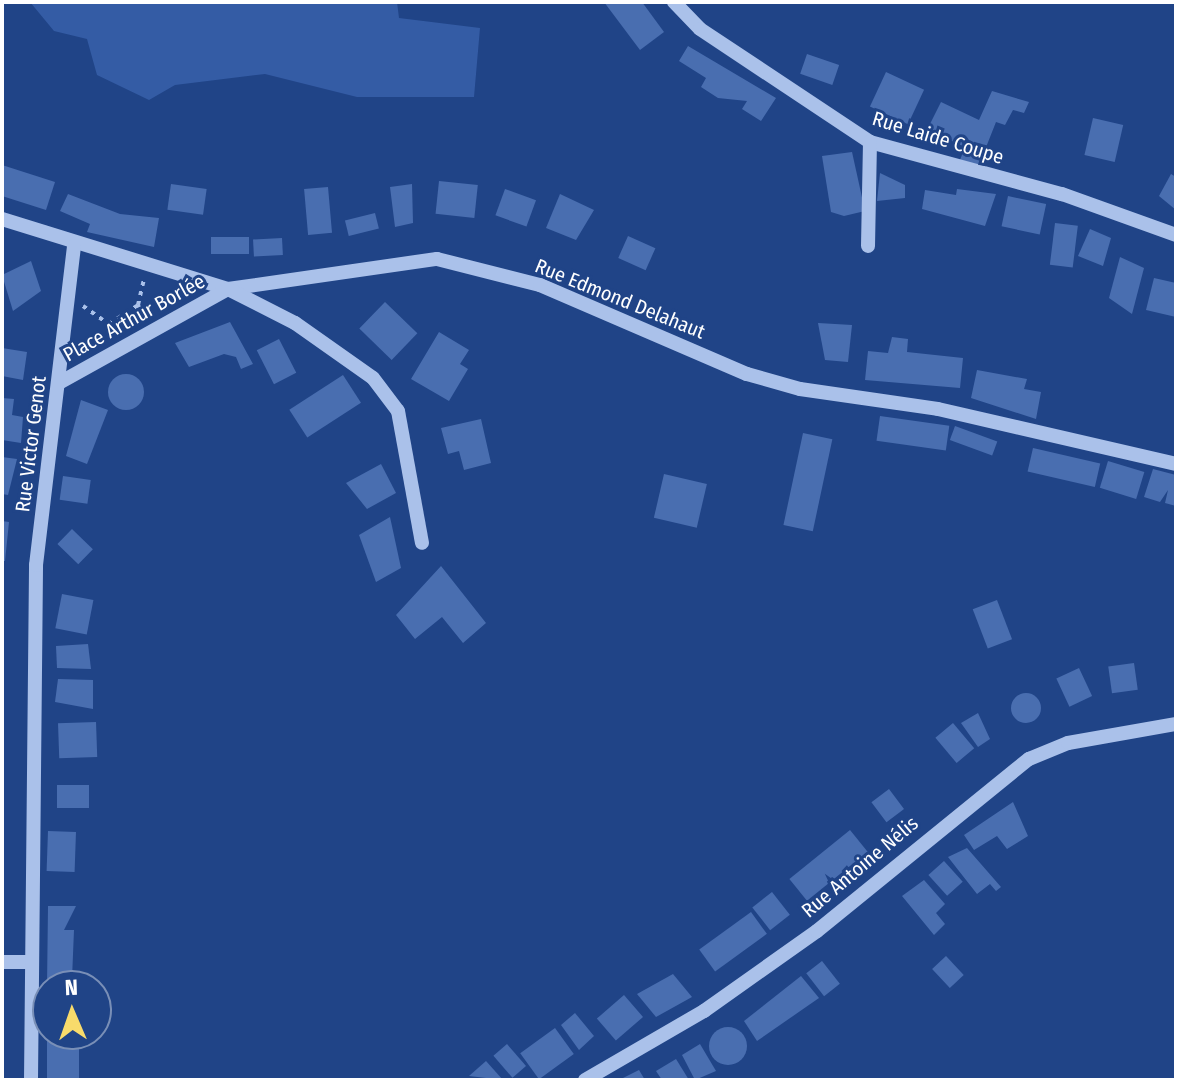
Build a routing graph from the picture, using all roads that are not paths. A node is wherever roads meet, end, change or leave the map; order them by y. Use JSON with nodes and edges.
{"nodes":[{"id":1,"x":674,"y":2,"type":"edge"},
{"id":2,"x":870,"y":142,"type":"junction"},
{"id":3,"x":2,"y":219,"type":"edge"},
{"id":4,"x":1176,"y":235,"type":"edge"},
{"id":5,"x":74,"y":246,"type":"junction"},
{"id":6,"x":868,"y":246,"type":"dead end"},
{"id":7,"x":228,"y":289,"type":"junction"},
{"id":8,"x":59,"y":383,"type":"junction"},
{"id":9,"x":1176,"y":464,"type":"edge"},
{"id":10,"x":422,"y":543,"type":"dead end"},
{"id":11,"x":1176,"y":724,"type":"edge"},
{"id":12,"x":2,"y":962,"type":"edge"},
{"id":13,"x":29,"y":962,"type":"junction"},
{"id":14,"x":31,"y":1080,"type":"edge"},
{"id":15,"x":585,"y":1080,"type":"edge"}],
"edges":[{"from":1,"to":2,"type":"street","name":"Rue Laide Coupe"},
{"from":2,"to":4,"type":"street","name":"Rue Laide Coupe"},
{"from":2,"to":6,"type":"street"},
{"from":3,"to":5,"type":"street","name":"Rue Edmond Delahaut"},
{"from":5,"to":7,"type":"street","name":"Rue Edmond Delahaut"},
{"from":5,"to":8,"type":"street","name":"Rue Victor Genot"},
{"from":7,"to":8,"type":"street","name":"Place Arthur Borlée"},
{"from":7,"to":9,"type":"street","name":"Rue Edmond Delahaut"},
{"from":7,"to":10,"type":"street"},
{"from":8,"to":13,"type":"street","name":"Rue Victor Genot"},
{"from":11,"to":15,"type":"street","name":"Rue Antoine Nélis"},
{"from":12,"to":13,"type":"street"},
{"from":13,"to":14,"type":"street","name":"Rue Victor Genot"}]}
